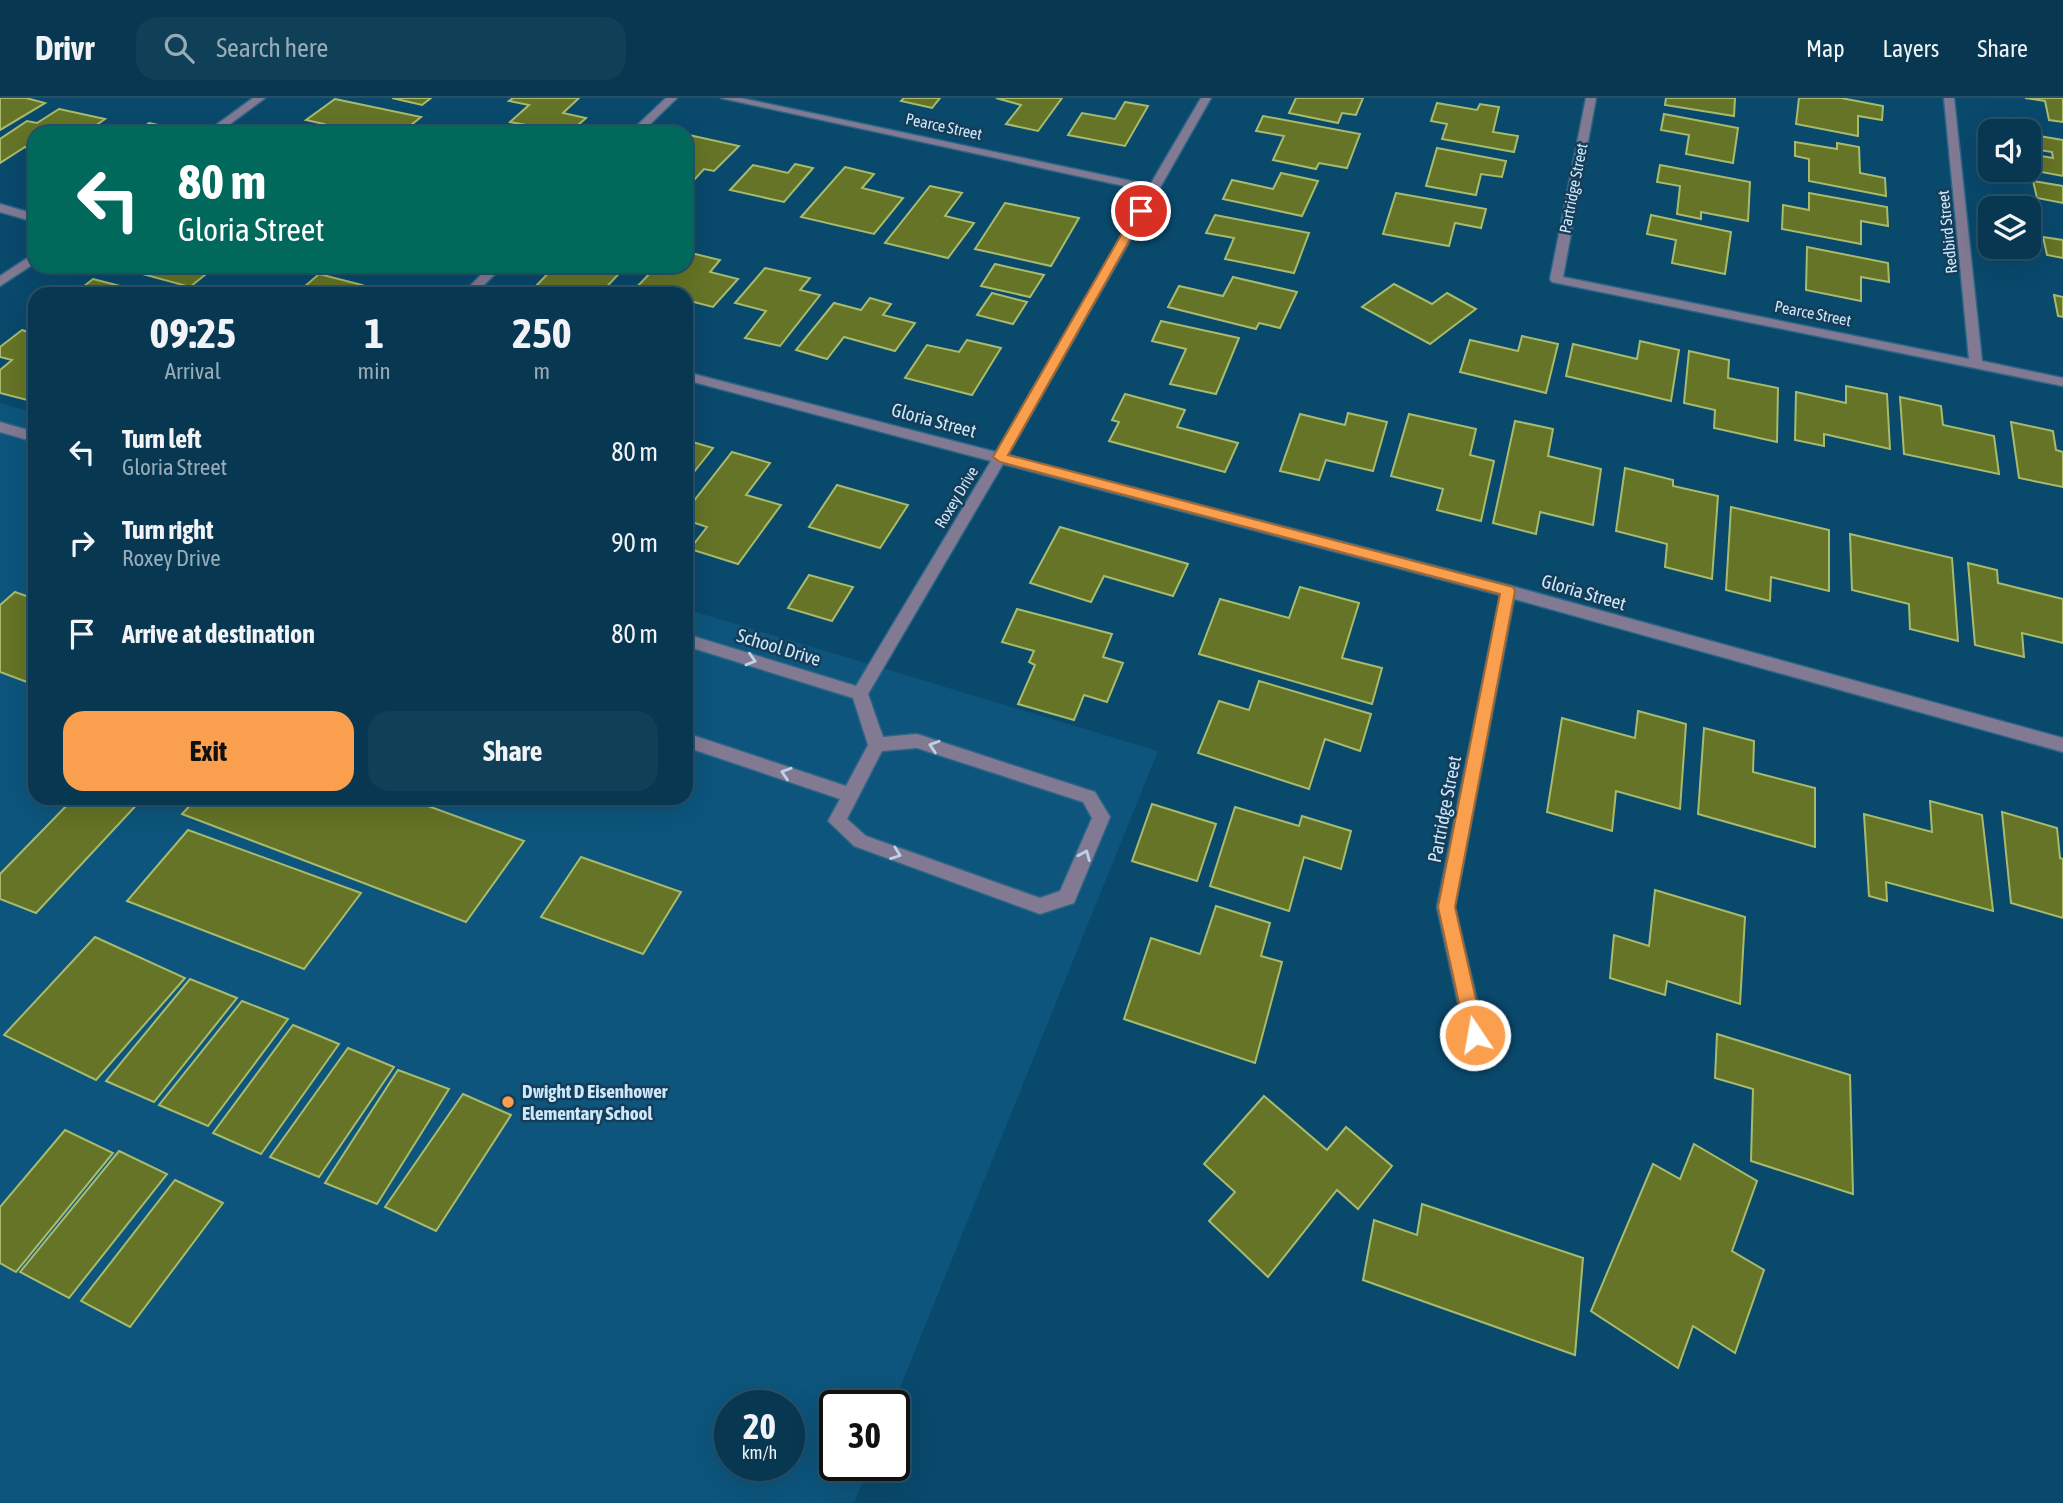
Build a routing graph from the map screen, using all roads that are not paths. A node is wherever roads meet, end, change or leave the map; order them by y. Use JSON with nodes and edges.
{"nodes":[{"id":1,"x":260,"y":98,"type":"edge"},
{"id":2,"x":672,"y":98,"type":"edge"},
{"id":3,"x":726,"y":98,"type":"edge"},
{"id":4,"x":1206,"y":98,"type":"edge"},
{"id":5,"x":1591,"y":98,"type":"edge"},
{"id":6,"x":1949,"y":98,"type":"edge"},
{"id":7,"x":221,"y":126,"type":"edge"},
{"id":8,"x":642,"y":126,"type":"edge"},
{"id":9,"x":1154,"y":189,"type":"junction"},
{"id":10,"x":0,"y":208,"type":"edge"},
{"id":11,"x":28,"y":216,"type":"edge"},
{"id":12,"x":28,"y":262,"type":"edge"},
{"id":13,"x":490,"y":273,"type":"edge"},
{"id":14,"x":1556,"y":278,"type":"joint"},
{"id":15,"x":0,"y":282,"type":"edge"},
{"id":16,"x":475,"y":287,"type":"edge"},
{"id":17,"x":1976,"y":364,"type":"junction"},
{"id":18,"x":693,"y":378,"type":"edge"},
{"id":19,"x":2063,"y":382,"type":"edge"},
{"id":20,"x":0,"y":427,"type":"edge"},
{"id":21,"x":28,"y":436,"type":"edge"},
{"id":22,"x":1000,"y":457,"type":"junction"},
{"id":23,"x":1508,"y":591,"type":"junction"},
{"id":24,"x":693,"y":642,"type":"edge"},
{"id":25,"x":860,"y":694,"type":"junction"},
{"id":26,"x":693,"y":742,"type":"edge"},
{"id":27,"x":877,"y":745,"type":"junction"},
{"id":28,"x":2063,"y":745,"type":"edge"},
{"id":29,"x":851,"y":795,"type":"junction"},
{"id":30,"x":1475,"y":1035,"type":"dead end"}],
"edges":[{"from":1,"to":7,"type":"street"},
{"from":2,"to":8,"type":"street"},
{"from":3,"to":9,"type":"street","name":"Pearce Street"},
{"from":4,"to":9,"type":"street","name":"Roxey Drive"},
{"from":5,"to":14,"type":"street","name":"Partridge Street"},
{"from":6,"to":17,"type":"street","name":"Redbird Street"},
{"from":9,"to":22,"type":"street","name":"Roxey Drive"},
{"from":10,"to":11,"type":"street"},
{"from":12,"to":15,"type":"street"},
{"from":13,"to":16,"type":"street"},
{"from":14,"to":17,"type":"street","name":"Pearce Street"},
{"from":17,"to":19,"type":"street","name":"Pearce Street"},
{"from":18,"to":22,"type":"street","name":"Gloria Street"},
{"from":20,"to":21,"type":"street"},
{"from":22,"to":23,"type":"street","name":"Gloria Street"},
{"from":22,"to":25,"type":"street","name":"Roxey Drive"},
{"from":23,"to":28,"type":"street","name":"Gloria Street"},
{"from":23,"to":30,"type":"street","name":"Partridge Street"},
{"from":24,"to":25,"type":"street","name":"School Drive","one_way":true},
{"from":25,"to":27,"type":"street"},
{"from":29,"to":26,"type":"street","one_way":true},
{"from":27,"to":29,"type":"street"},
{"from":29,"to":27,"type":"street","one_way":true}]}
